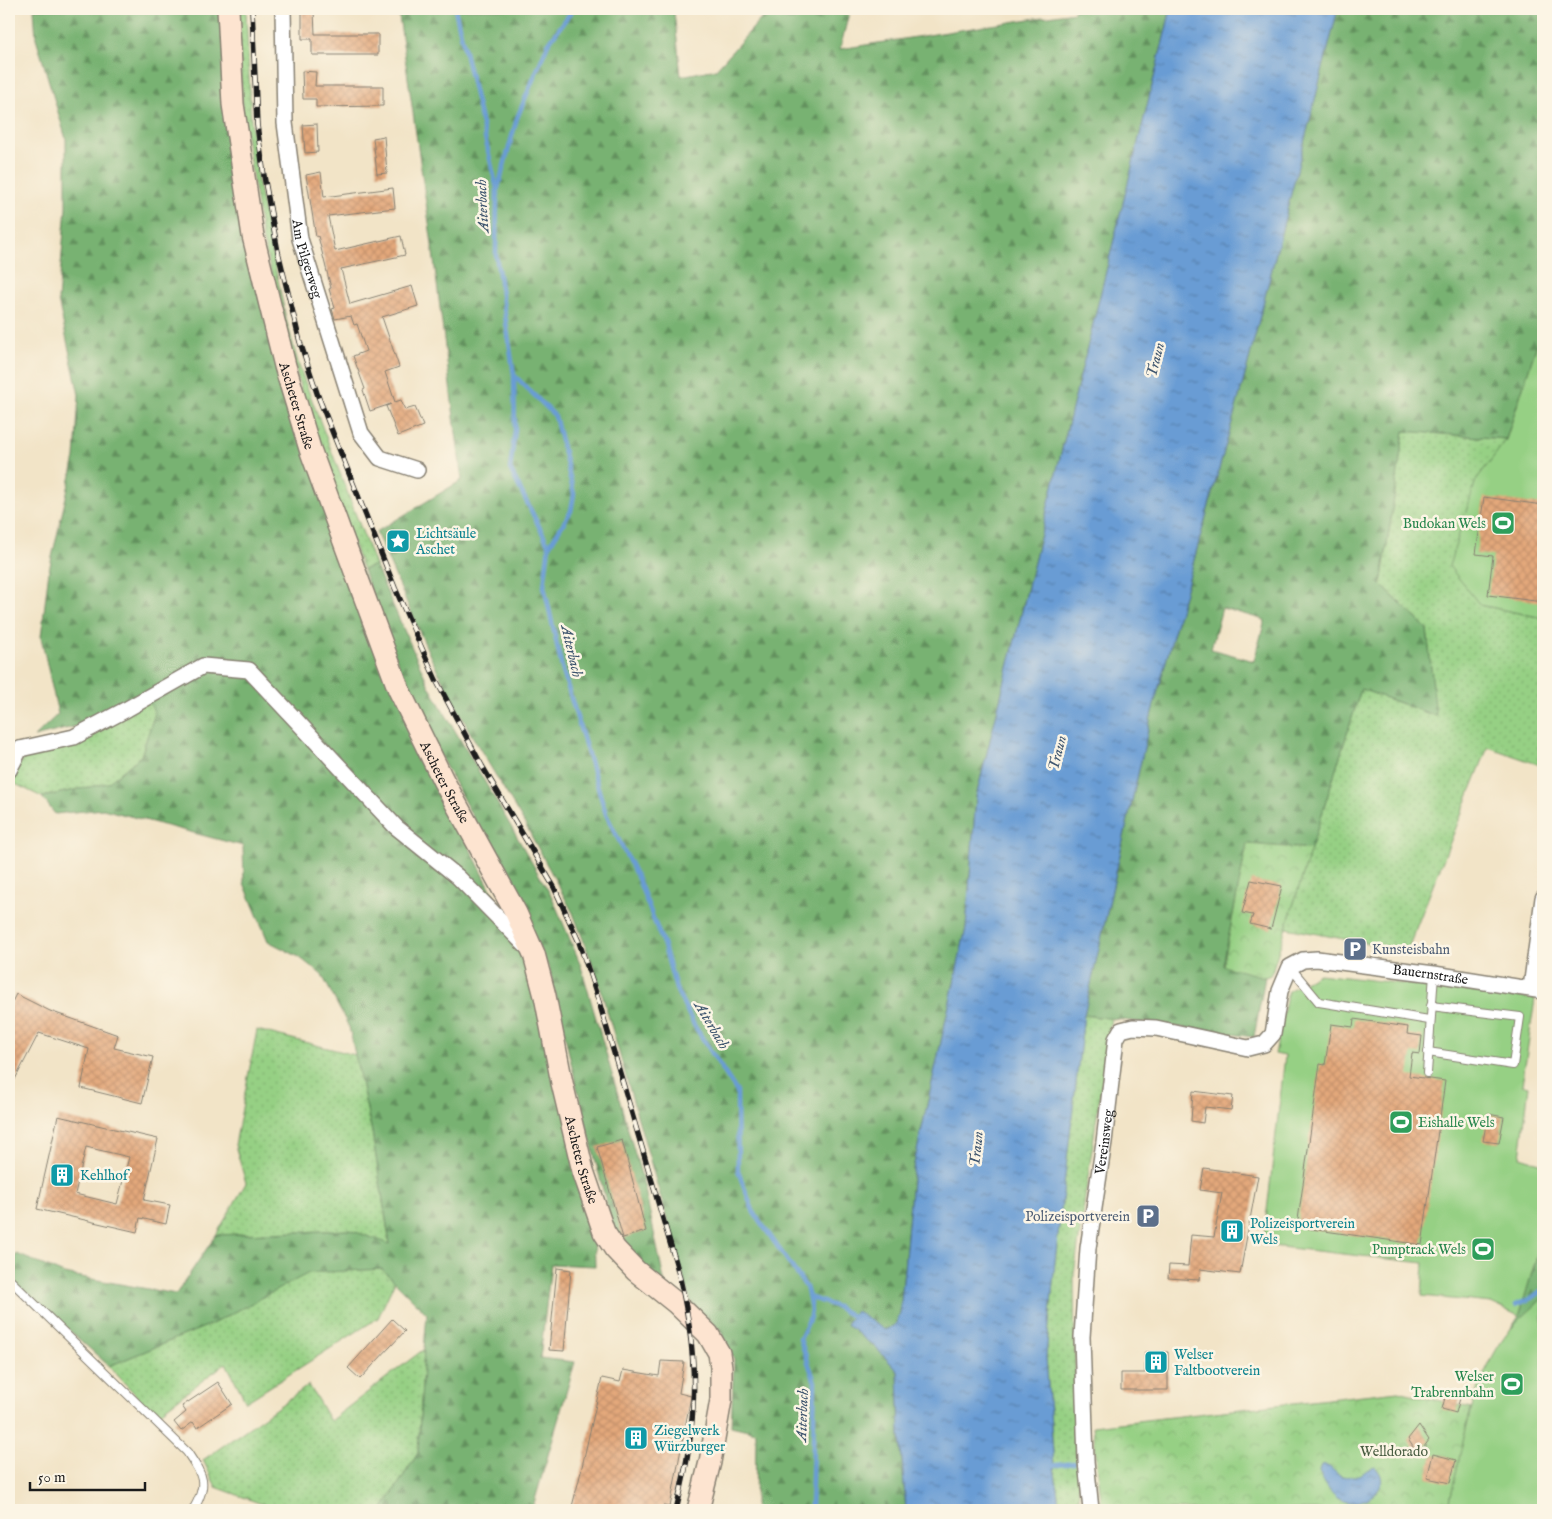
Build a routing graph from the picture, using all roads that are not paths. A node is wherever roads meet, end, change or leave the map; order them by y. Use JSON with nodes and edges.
{"nodes":[{"id":1,"x":228,"y":9,"type":"edge"},
{"id":2,"x":284,"y":9,"type":"edge"},
{"id":3,"x":417,"y":470,"type":"dead end"},
{"id":4,"x":14,"y":747,"type":"edge"},
{"id":5,"x":9,"y":770,"type":"edge"},
{"id":6,"x":1543,"y":898,"type":"edge"},
{"id":7,"x":534,"y":954,"type":"junction"},
{"id":8,"x":1290,"y":967,"type":"junction"},
{"id":9,"x":1434,"y":974,"type":"junction"},
{"id":10,"x":1537,"y":990,"type":"edge"},
{"id":11,"x":1431,"y":1006,"type":"junction"},
{"id":12,"x":1429,"y":1020,"type":"junction"},
{"id":13,"x":1428,"y":1052,"type":"junction"},
{"id":14,"x":1427,"y":1073,"type":"dead end"},
{"id":15,"x":9,"y":1279,"type":"edge"},
{"id":16,"x":193,"y":1510,"type":"edge"},
{"id":17,"x":698,"y":1510,"type":"edge"},
{"id":18,"x":1091,"y":1510,"type":"edge"}],
"edges":[{"from":1,"to":7,"type":"main road","name":"Ascheter Straße"},
{"from":2,"to":3,"type":"street","name":"Am Pilgerweg"},
{"from":4,"to":5,"type":"street"},
{"from":4,"to":7,"type":"street"},
{"from":6,"to":10,"type":"street"},
{"from":7,"to":17,"type":"main road","name":"Ascheter Straße"},
{"from":8,"to":9,"type":"street","name":"Bauernstraße"},
{"from":8,"to":12,"type":"lane"},
{"from":8,"to":18,"type":"street","name":"Vereinsweg"},
{"from":9,"to":10,"type":"street","name":"Bauernstraße"},
{"from":9,"to":11,"type":"lane"},
{"from":11,"to":12,"type":"lane"},
{"from":11,"to":13,"type":"lane"},
{"from":12,"to":13,"type":"lane"},
{"from":13,"to":14,"type":"lane"},
{"from":15,"to":16,"type":"lane"}]}
